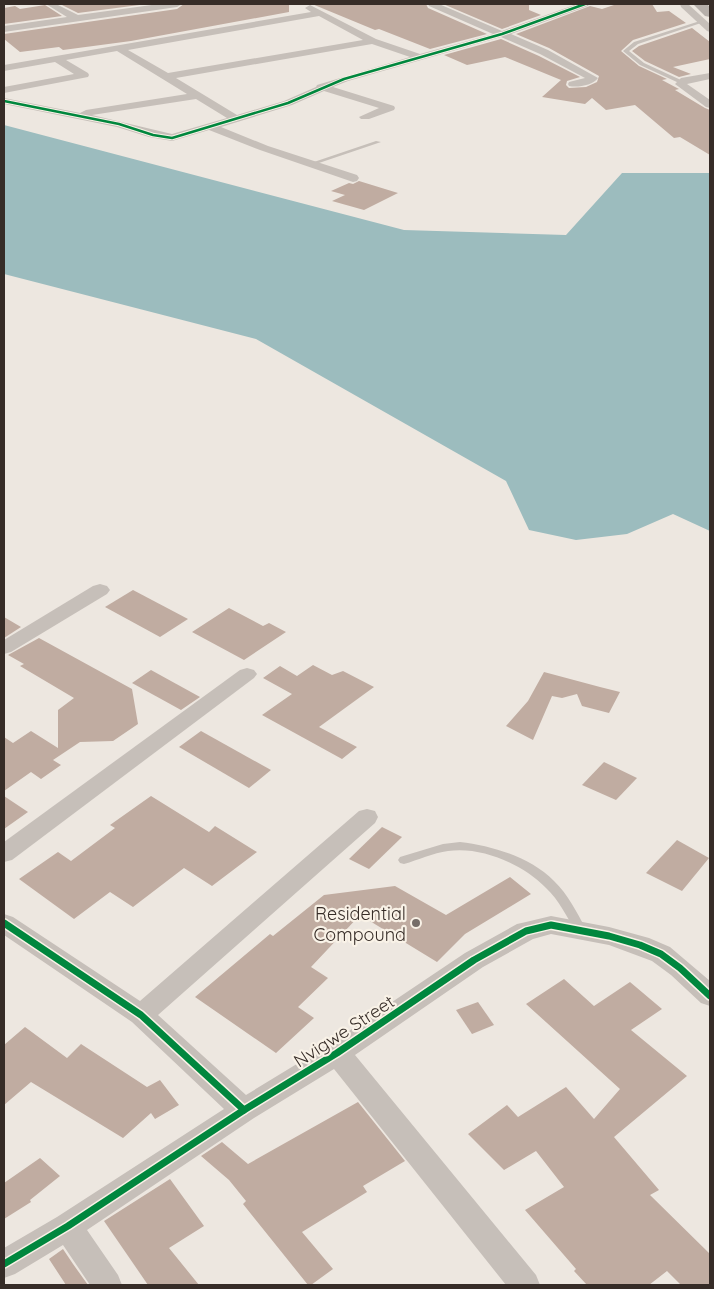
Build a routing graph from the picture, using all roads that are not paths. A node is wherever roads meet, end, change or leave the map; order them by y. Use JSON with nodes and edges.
{"nodes":[{"id":1,"x":50,"y":4,"type":"edge"},
{"id":2,"x":177,"y":4,"type":"edge"},
{"id":3,"x":301,"y":4,"type":"edge"},
{"id":4,"x":432,"y":4,"type":"edge"},
{"id":5,"x":585,"y":4,"type":"edge"},
{"id":6,"x":700,"y":4,"type":"edge"},
{"id":7,"x":567,"y":5,"type":"edge"},
{"id":8,"x":684,"y":5,"type":"edge"},
{"id":9,"x":322,"y":13,"type":"junction"},
{"id":10,"x":706,"y":17,"type":"edge"},
{"id":11,"x":78,"y":19,"type":"junction"},
{"id":12,"x":4,"y":29,"type":"edge"},
{"id":13,"x":710,"y":29,"type":"edge"},
{"id":14,"x":502,"y":34,"type":"junction"},
{"id":15,"x":374,"y":40,"type":"junction"},
{"id":16,"x":118,"y":48,"type":"junction"},
{"id":17,"x":57,"y":58,"type":"junction"},
{"id":18,"x":422,"y":58,"type":"junction"},
{"id":19,"x":4,"y":68,"type":"edge"},
{"id":20,"x":710,"y":76,"type":"edge"},
{"id":21,"x":164,"y":77,"type":"junction"},
{"id":22,"x":681,"y":82,"type":"junction"},
{"id":23,"x":573,"y":84,"type":"dead end"},
{"id":24,"x":320,"y":87,"type":"junction"},
{"id":25,"x":4,"y":90,"type":"edge"},
{"id":26,"x":195,"y":96,"type":"junction"},
{"id":27,"x":4,"y":101,"type":"edge"},
{"id":28,"x":710,"y":104,"type":"edge"},
{"id":29,"x":76,"y":115,"type":"junction"},
{"id":30,"x":365,"y":117,"type":"dead end"},
{"id":31,"x":235,"y":118,"type":"junction"},
{"id":32,"x":211,"y":127,"type":"junction"},
{"id":33,"x":378,"y":142,"type":"dead end"},
{"id":34,"x":311,"y":164,"type":"junction"},
{"id":35,"x":354,"y":178,"type":"dead end"},
{"id":36,"x":100,"y":590,"type":"dead end"},
{"id":37,"x":4,"y":648,"type":"edge"},
{"id":38,"x":247,"y":674,"type":"dead end"},
{"id":39,"x":367,"y":817,"type":"dead end"},
{"id":40,"x":4,"y":854,"type":"edge"},
{"id":41,"x":404,"y":860,"type":"dead end"},
{"id":42,"x":4,"y":923,"type":"edge"},
{"id":43,"x":580,"y":929,"type":"junction"},
{"id":44,"x":710,"y":996,"type":"edge"},
{"id":45,"x":141,"y":1016,"type":"junction"},
{"id":46,"x":337,"y":1053,"type":"junction"},
{"id":47,"x":244,"y":1110,"type":"junction"},
{"id":48,"x":68,"y":1226,"type":"junction"},
{"id":49,"x":4,"y":1264,"type":"edge"},
{"id":50,"x":107,"y":1285,"type":"edge"},
{"id":51,"x":525,"y":1285,"type":"edge"}],
"edges":[{"from":1,"to":11,"type":"street"},
{"from":2,"to":11,"type":"street"},
{"from":3,"to":9,"type":"street"},
{"from":4,"to":14,"type":"street"},
{"from":5,"to":7,"type":"street"},
{"from":6,"to":10,"type":"main road"},
{"from":7,"to":14,"type":"street"},
{"from":8,"to":10,"type":"street"},
{"from":9,"to":15,"type":"street"},
{"from":9,"to":16,"type":"street"},
{"from":10,"to":13,"type":"street"},
{"from":10,"to":22,"type":"lane"},
{"from":11,"to":12,"type":"street"},
{"from":14,"to":18,"type":"street"},
{"from":14,"to":23,"type":"street"},
{"from":15,"to":18,"type":"street"},
{"from":15,"to":21,"type":"street"},
{"from":16,"to":17,"type":"street"},
{"from":16,"to":21,"type":"street"},
{"from":17,"to":19,"type":"street"},
{"from":17,"to":25,"type":"street"},
{"from":18,"to":24,"type":"street"},
{"from":20,"to":22,"type":"street"},
{"from":21,"to":26,"type":"street"},
{"from":22,"to":28,"type":"street"},
{"from":24,"to":30,"type":"street"},
{"from":24,"to":31,"type":"street"},
{"from":26,"to":29,"type":"street"},
{"from":26,"to":31,"type":"street"},
{"from":27,"to":29,"type":"street"},
{"from":29,"to":32,"type":"street"},
{"from":31,"to":32,"type":"street"},
{"from":32,"to":34,"type":"street"},
{"from":33,"to":34,"type":"lane"},
{"from":34,"to":35,"type":"street"},
{"from":36,"to":37,"type":"street"},
{"from":38,"to":40,"type":"street"},
{"from":39,"to":45,"type":"street"},
{"from":41,"to":43,"type":"lane"},
{"from":42,"to":45,"type":"street"},
{"from":43,"to":44,"type":"street","name":"Nvigwe Street"},
{"from":43,"to":46,"type":"street","name":"Nvigwe Street"},
{"from":45,"to":47,"type":"street"},
{"from":46,"to":47,"type":"street","name":"Nvigwe Street"},
{"from":46,"to":51,"type":"street"},
{"from":47,"to":48,"type":"street","name":"Nvigwe Street"},
{"from":48,"to":49,"type":"street","name":"Nvigwe Street"},
{"from":48,"to":50,"type":"street"}]}
